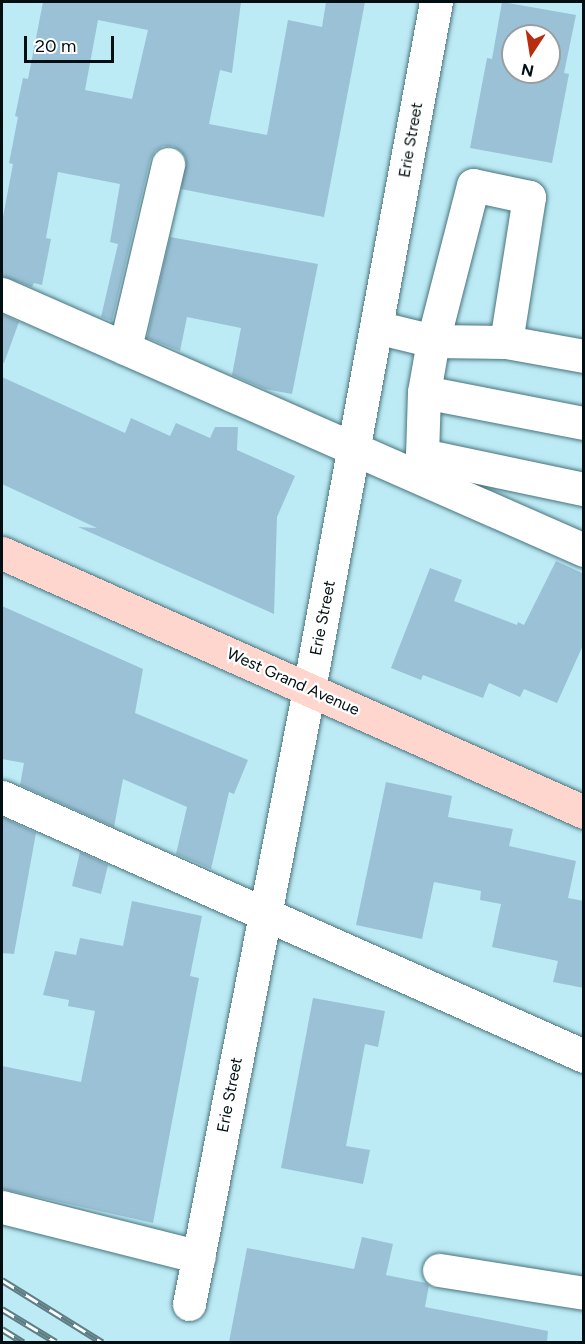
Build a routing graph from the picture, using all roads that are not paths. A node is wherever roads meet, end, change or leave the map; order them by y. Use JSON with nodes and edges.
{"nodes":[{"id":1,"x":436,"y":2,"type":"edge"},
{"id":2,"x":168,"y":164,"type":"dead end"},
{"id":3,"x":2,"y":294,"type":"edge"},
{"id":4,"x":376,"y":327,"type":"junction"},
{"id":5,"x":433,"y":341,"type":"junction"},
{"id":6,"x":506,"y":342,"type":"junction"},
{"id":7,"x":125,"y":348,"type":"junction"},
{"id":8,"x":584,"y":356,"type":"edge"},
{"id":9,"x":424,"y":392,"type":"junction"},
{"id":10,"x":584,"y":423,"type":"edge"},
{"id":11,"x":354,"y":449,"type":"junction"},
{"id":12,"x":584,"y":489,"type":"edge"},
{"id":13,"x":584,"y":550,"type":"edge"},
{"id":14,"x":2,"y":552,"type":"edge"},
{"id":15,"x":309,"y":689,"type":"junction"},
{"id":16,"x":2,"y":797,"type":"edge"},
{"id":17,"x":584,"y":812,"type":"edge"},
{"id":18,"x":265,"y":914,"type":"junction"},
{"id":19,"x":584,"y":1056,"type":"edge"},
{"id":20,"x":2,"y":1207,"type":"edge"},
{"id":21,"x":198,"y":1257,"type":"junction"},
{"id":22,"x":439,"y":1270,"type":"dead end"},
{"id":23,"x":584,"y":1293,"type":"edge"},
{"id":24,"x":189,"y":1304,"type":"dead end"}],
"edges":[{"from":1,"to":4,"type":"street","name":"Erie Street"},
{"from":2,"to":7,"type":"street"},
{"from":3,"to":7,"type":"street"},
{"from":4,"to":5,"type":"street"},
{"from":4,"to":11,"type":"street","name":"Erie Street"},
{"from":5,"to":6,"type":"street"},
{"from":5,"to":6,"type":"street"},
{"from":5,"to":9,"type":"street"},
{"from":6,"to":8,"type":"street"},
{"from":7,"to":11,"type":"street"},
{"from":9,"to":10,"type":"street"},
{"from":9,"to":12,"type":"street"},
{"from":11,"to":13,"type":"street"},
{"from":11,"to":15,"type":"street","name":"Erie Street"},
{"from":14,"to":15,"type":"main road","name":"West Grand Avenue"},
{"from":15,"to":17,"type":"main road","name":"West Grand Avenue"},
{"from":15,"to":18,"type":"street","name":"Erie Street"},
{"from":16,"to":18,"type":"street"},
{"from":18,"to":19,"type":"street"},
{"from":18,"to":21,"type":"street","name":"Erie Street"},
{"from":20,"to":21,"type":"street"},
{"from":21,"to":24,"type":"street","name":"Erie Street"},
{"from":22,"to":23,"type":"street"}]}
